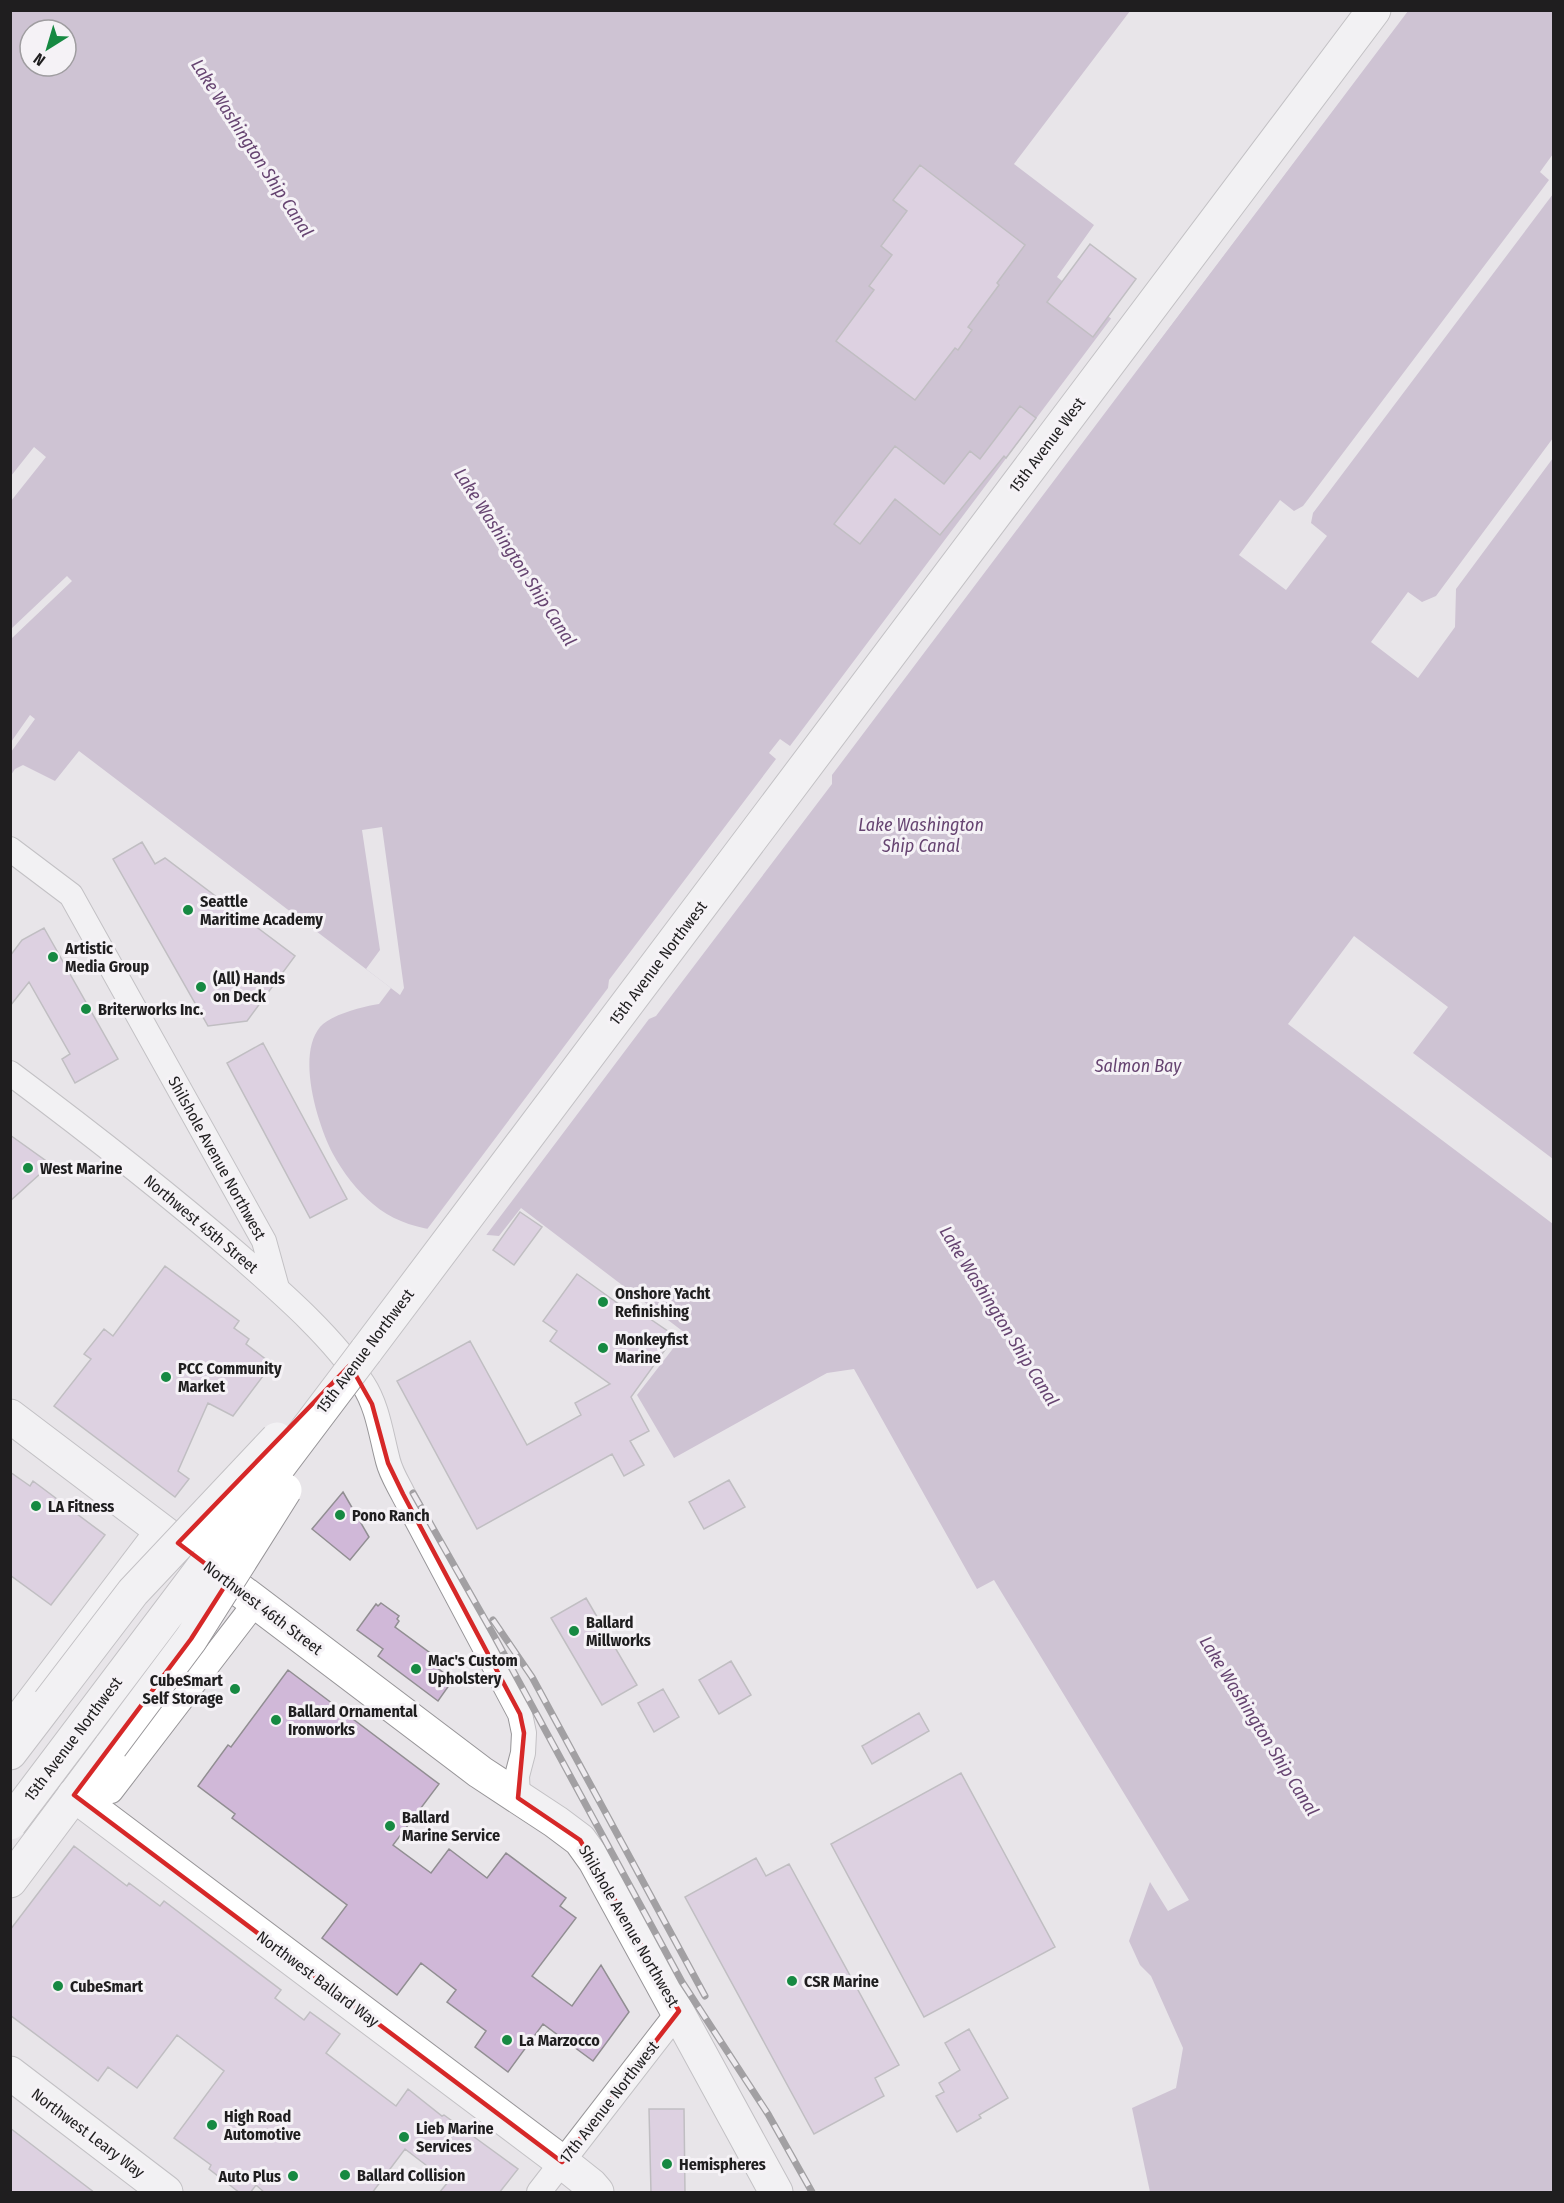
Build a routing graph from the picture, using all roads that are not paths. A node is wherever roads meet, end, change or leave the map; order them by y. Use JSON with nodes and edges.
{"nodes":[{"id":1,"x":1374,"y":10,"type":"edge"},
{"id":2,"x":10,"y":849,"type":"edge"},
{"id":3,"x":720,"y":879,"type":"joint"},
{"id":4,"x":10,"y":1072,"type":"edge"},
{"id":5,"x":277,"y":1288,"type":"junction"},
{"id":6,"x":366,"y":1351,"type":"junction"},
{"id":7,"x":10,"y":1416,"type":"edge"},
{"id":8,"x":159,"y":1528,"type":"junction"},
{"id":9,"x":256,"y":1602,"type":"junction"},
{"id":10,"x":12,"y":1739,"type":"edge"},
{"id":11,"x":111,"y":1791,"type":"junction"},
{"id":12,"x":74,"y":1795,"type":"junction"},
{"id":13,"x":518,"y":1798,"type":"junction"},
{"id":14,"x":10,"y":1823,"type":"edge"},
{"id":15,"x":135,"y":1841,"type":"junction"},
{"id":16,"x":10,"y":1881,"type":"edge"},
{"id":17,"x":679,"y":2011,"type":"junction"},
{"id":18,"x":10,"y":2073,"type":"edge"},
{"id":19,"x":562,"y":2162,"type":"junction"},
{"id":20,"x":166,"y":2193,"type":"edge"},
{"id":21,"x":539,"y":2193,"type":"edge"},
{"id":22,"x":597,"y":2193,"type":"edge"},
{"id":23,"x":776,"y":2193,"type":"edge"}],
"edges":[{"from":1,"to":3,"type":"main road","name":"15th Avenue West"},
{"from":2,"to":5,"type":"street","name":"Shilshole Avenue Northwest"},
{"from":3,"to":6,"type":"main road","name":"15th Avenue Northwest"},
{"from":4,"to":5,"type":"street","name":"Northwest 45th Street"},
{"from":5,"to":13,"type":"street","name":"Shilshole Avenue Northwest"},
{"from":6,"to":10,"type":"main road","bridge":true},
{"from":6,"to":12,"type":"main road","bridge":true},
{"from":6,"to":14,"type":"main road","name":"15th Avenue Northwest","bridge":true},
{"from":7,"to":8,"type":"main road","name":"Northwest 46th Street"},
{"from":8,"to":9,"type":"main road","name":"Northwest 46th Street"},
{"from":8,"to":10,"type":"street"},
{"from":9,"to":11,"type":"street"},
{"from":9,"to":13,"type":"main road","name":"Northwest 46th Street"},
{"from":11,"to":12,"type":"street","name":"15th Avenue Northwest"},
{"from":11,"to":15,"type":"main road"},
{"from":12,"to":15,"type":"main road","name":"Northwest Ballard Way"},
{"from":12,"to":16,"type":"main road","name":"15th Avenue Northwest"},
{"from":13,"to":17,"type":"main road","name":"Shilshole Avenue Northwest"},
{"from":15,"to":19,"type":"main road","name":"Northwest Ballard Way"},
{"from":17,"to":19,"type":"street","name":"17th Avenue Northwest"},
{"from":17,"to":23,"type":"main road","name":"Shilshole Avenue Northwest"},
{"from":18,"to":20,"type":"main road","name":"Northwest Leary Way"},
{"from":19,"to":21,"type":"street","name":"17th Avenue Northwest"},
{"from":19,"to":22,"type":"main road","name":"Northwest Ballard Way"}]}
